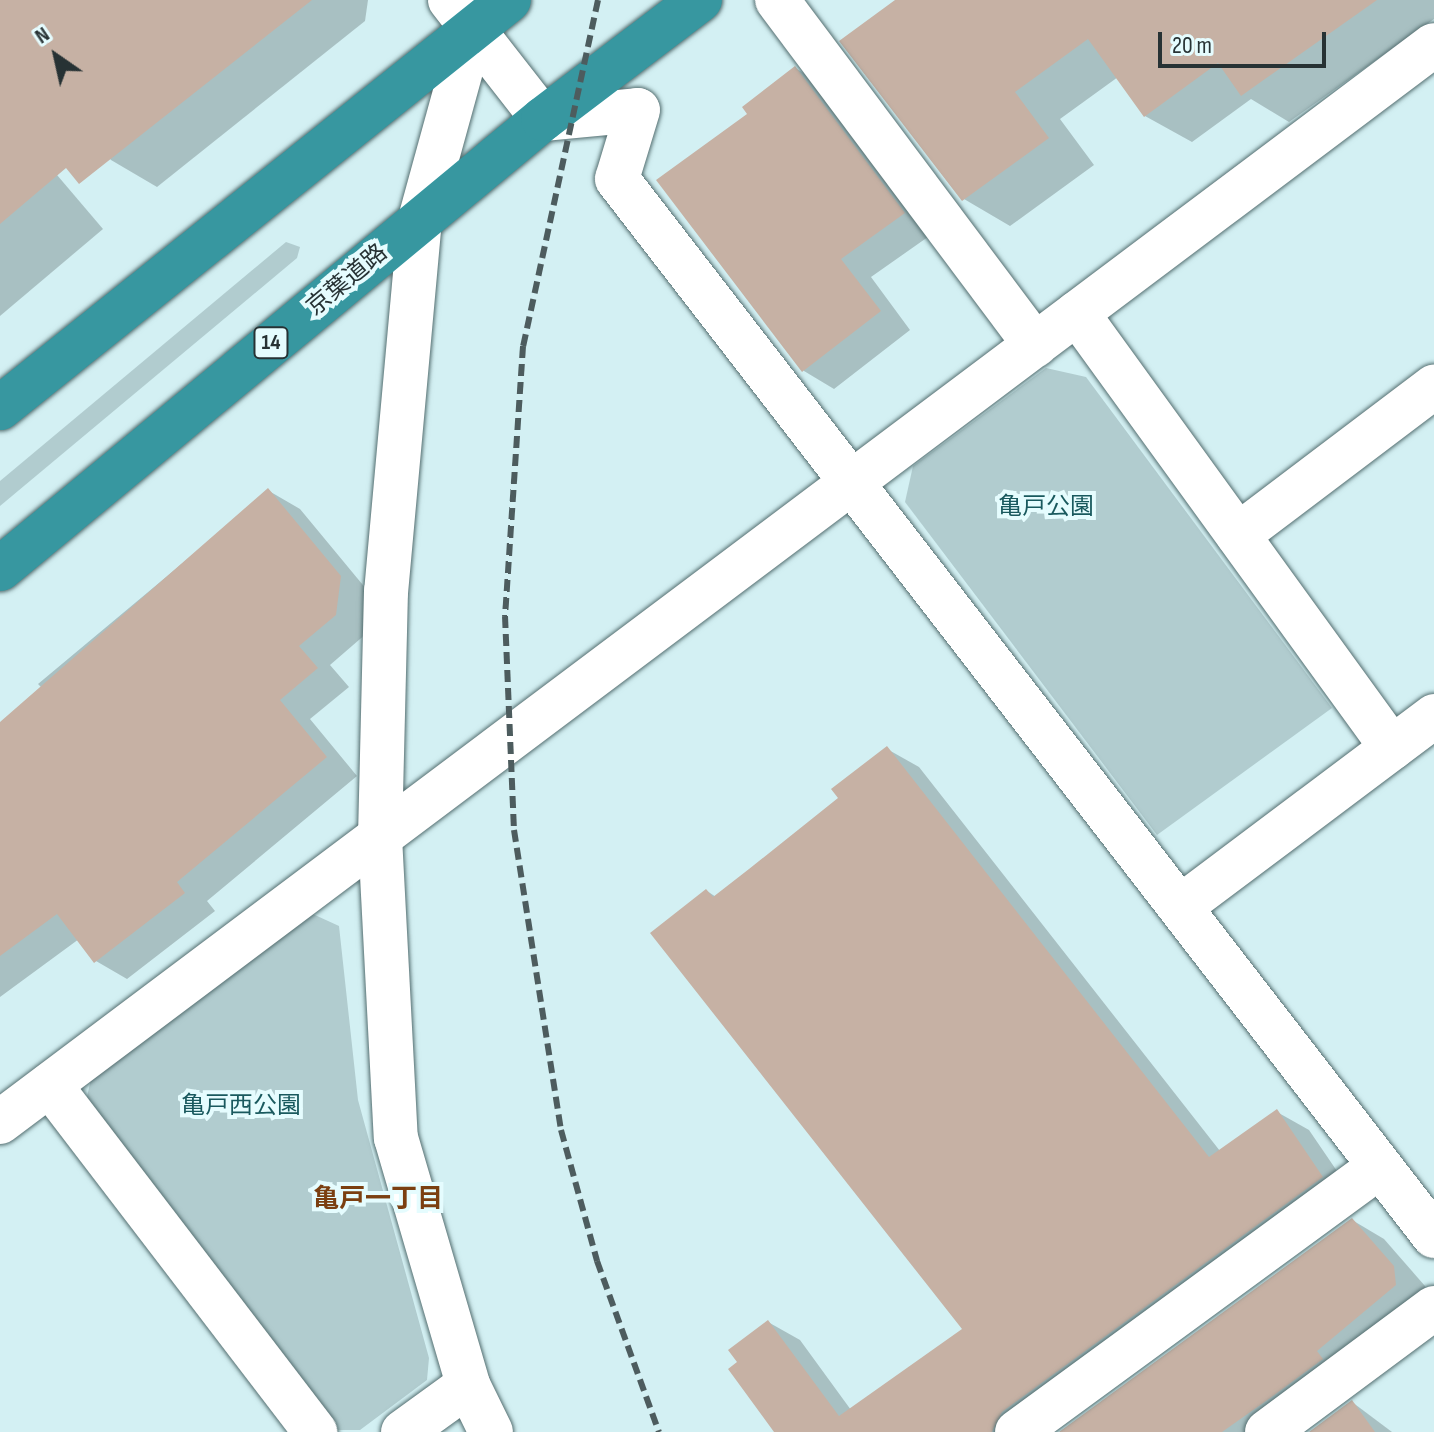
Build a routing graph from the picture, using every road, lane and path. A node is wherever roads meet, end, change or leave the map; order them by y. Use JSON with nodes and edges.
{"nodes":[{"id":1,"x":509,"y":0,"type":"edge"},
{"id":2,"x":700,"y":0,"type":"edge"},
{"id":3,"x":777,"y":0,"type":"edge"},
{"id":4,"x":462,"y":14,"type":"edge"},
{"id":5,"x":1434,"y":45,"type":"edge"},
{"id":6,"x":543,"y":119,"type":"junction"},
{"id":7,"x":420,"y":219,"type":"junction"},
{"id":8,"x":1077,"y":313,"type":"junction"},
{"id":9,"x":1035,"y":345,"type":"junction"},
{"id":10,"x":1434,"y":387,"type":"edge"},
{"id":11,"x":0,"y":408,"type":"edge"},
{"id":12,"x":850,"y":483,"type":"junction"},
{"id":13,"x":1238,"y":535,"type":"junction"},
{"id":14,"x":0,"y":569,"type":"edge"},
{"id":15,"x":1434,"y":716,"type":"edge"},
{"id":16,"x":1392,"y":748,"type":"junction"},
{"id":17,"x":380,"y":837,"type":"junction"},
{"id":18,"x":1180,"y":907,"type":"junction"},
{"id":19,"x":50,"y":1085,"type":"junction"},
{"id":20,"x":0,"y":1122,"type":"edge"},
{"id":21,"x":1379,"y":1167,"type":"junction"},
{"id":22,"x":1434,"y":1236,"type":"edge"},
{"id":23,"x":1434,"y":1308,"type":"edge"},
{"id":24,"x":468,"y":1385,"type":"junction"},
{"id":25,"x":315,"y":1432,"type":"edge"},
{"id":26,"x":403,"y":1432,"type":"edge"},
{"id":27,"x":491,"y":1432,"type":"edge"},
{"id":28,"x":1017,"y":1432,"type":"edge"},
{"id":29,"x":1267,"y":1432,"type":"edge"}],
"edges":[{"from":1,"to":4,"type":"highway"},
{"from":2,"to":6,"type":"highway","name":"京葉道路","number":"14"},
{"from":3,"to":9,"type":"street"},
{"from":4,"to":6,"type":"street"},
{"from":4,"to":7,"type":"street"},
{"from":4,"to":11,"type":"highway"},
{"from":5,"to":8,"type":"street"},
{"from":6,"to":7,"type":"highway","name":"京葉道路","number":"14"},
{"from":6,"to":12,"type":"street"},
{"from":7,"to":14,"type":"highway","name":"京葉道路","number":"14"},
{"from":7,"to":17,"type":"street"},
{"from":8,"to":9,"type":"street"},
{"from":8,"to":13,"type":"street"},
{"from":9,"to":12,"type":"street"},
{"from":10,"to":13,"type":"street"},
{"from":12,"to":17,"type":"street"},
{"from":12,"to":18,"type":"street"},
{"from":13,"to":16,"type":"street"},
{"from":15,"to":16,"type":"street"},
{"from":16,"to":18,"type":"street"},
{"from":17,"to":19,"type":"street"},
{"from":17,"to":24,"type":"street"},
{"from":18,"to":21,"type":"street"},
{"from":19,"to":20,"type":"street"},
{"from":19,"to":25,"type":"street"},
{"from":21,"to":22,"type":"street"},
{"from":21,"to":28,"type":"street"},
{"from":23,"to":29,"type":"street"},
{"from":24,"to":26,"type":"street"},
{"from":24,"to":27,"type":"street"}]}
